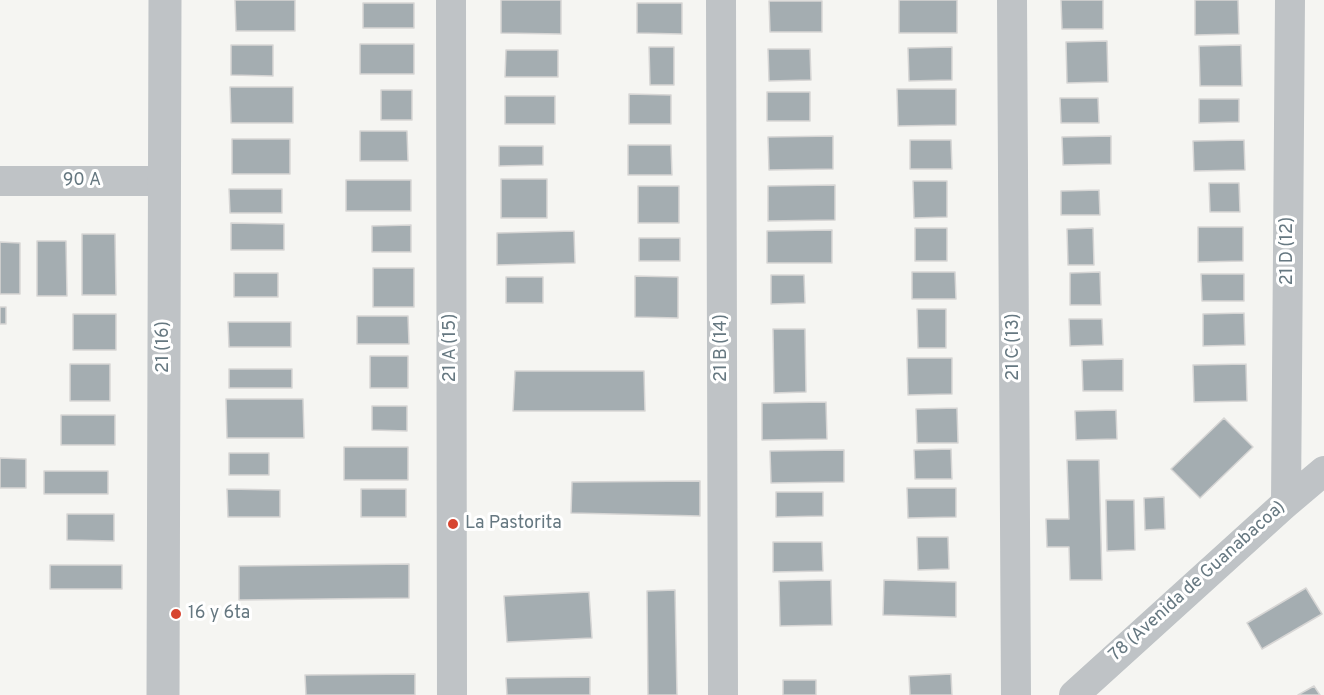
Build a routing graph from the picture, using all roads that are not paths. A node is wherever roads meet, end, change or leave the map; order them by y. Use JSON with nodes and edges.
{"nodes":[{"id":1,"x":165,"y":0,"type":"edge"},
{"id":2,"x":451,"y":0,"type":"edge"},
{"id":3,"x":721,"y":0,"type":"edge"},
{"id":4,"x":1012,"y":0,"type":"edge"},
{"id":5,"x":1290,"y":0,"type":"edge"},
{"id":6,"x":0,"y":181,"type":"edge"},
{"id":7,"x":165,"y":181,"type":"junction"},
{"id":8,"x":1324,"y":471,"type":"edge"},
{"id":9,"x":1286,"y":502,"type":"junction"},
{"id":10,"x":163,"y":695,"type":"edge"},
{"id":11,"x":452,"y":695,"type":"edge"},
{"id":12,"x":723,"y":695,"type":"edge"},
{"id":13,"x":1016,"y":695,"type":"edge"},
{"id":14,"x":1074,"y":695,"type":"edge"}],
"edges":[{"from":1,"to":7,"type":"street","name":"21 (16)"},
{"from":2,"to":11,"type":"street","name":"21 A (15)"},
{"from":3,"to":12,"type":"street","name":"21 B (14)"},
{"from":4,"to":13,"type":"street","name":"21 C (13)"},
{"from":5,"to":9,"type":"street","name":"21 D (12)"},
{"from":6,"to":7,"type":"street","name":"90 A"},
{"from":7,"to":10,"type":"street","name":"21 (16)"},
{"from":8,"to":9,"type":"street","name":"78 (Avenida de Guanabacoa)"},
{"from":9,"to":14,"type":"street","name":"78 (Avenida de Guanabacoa)"}]}
